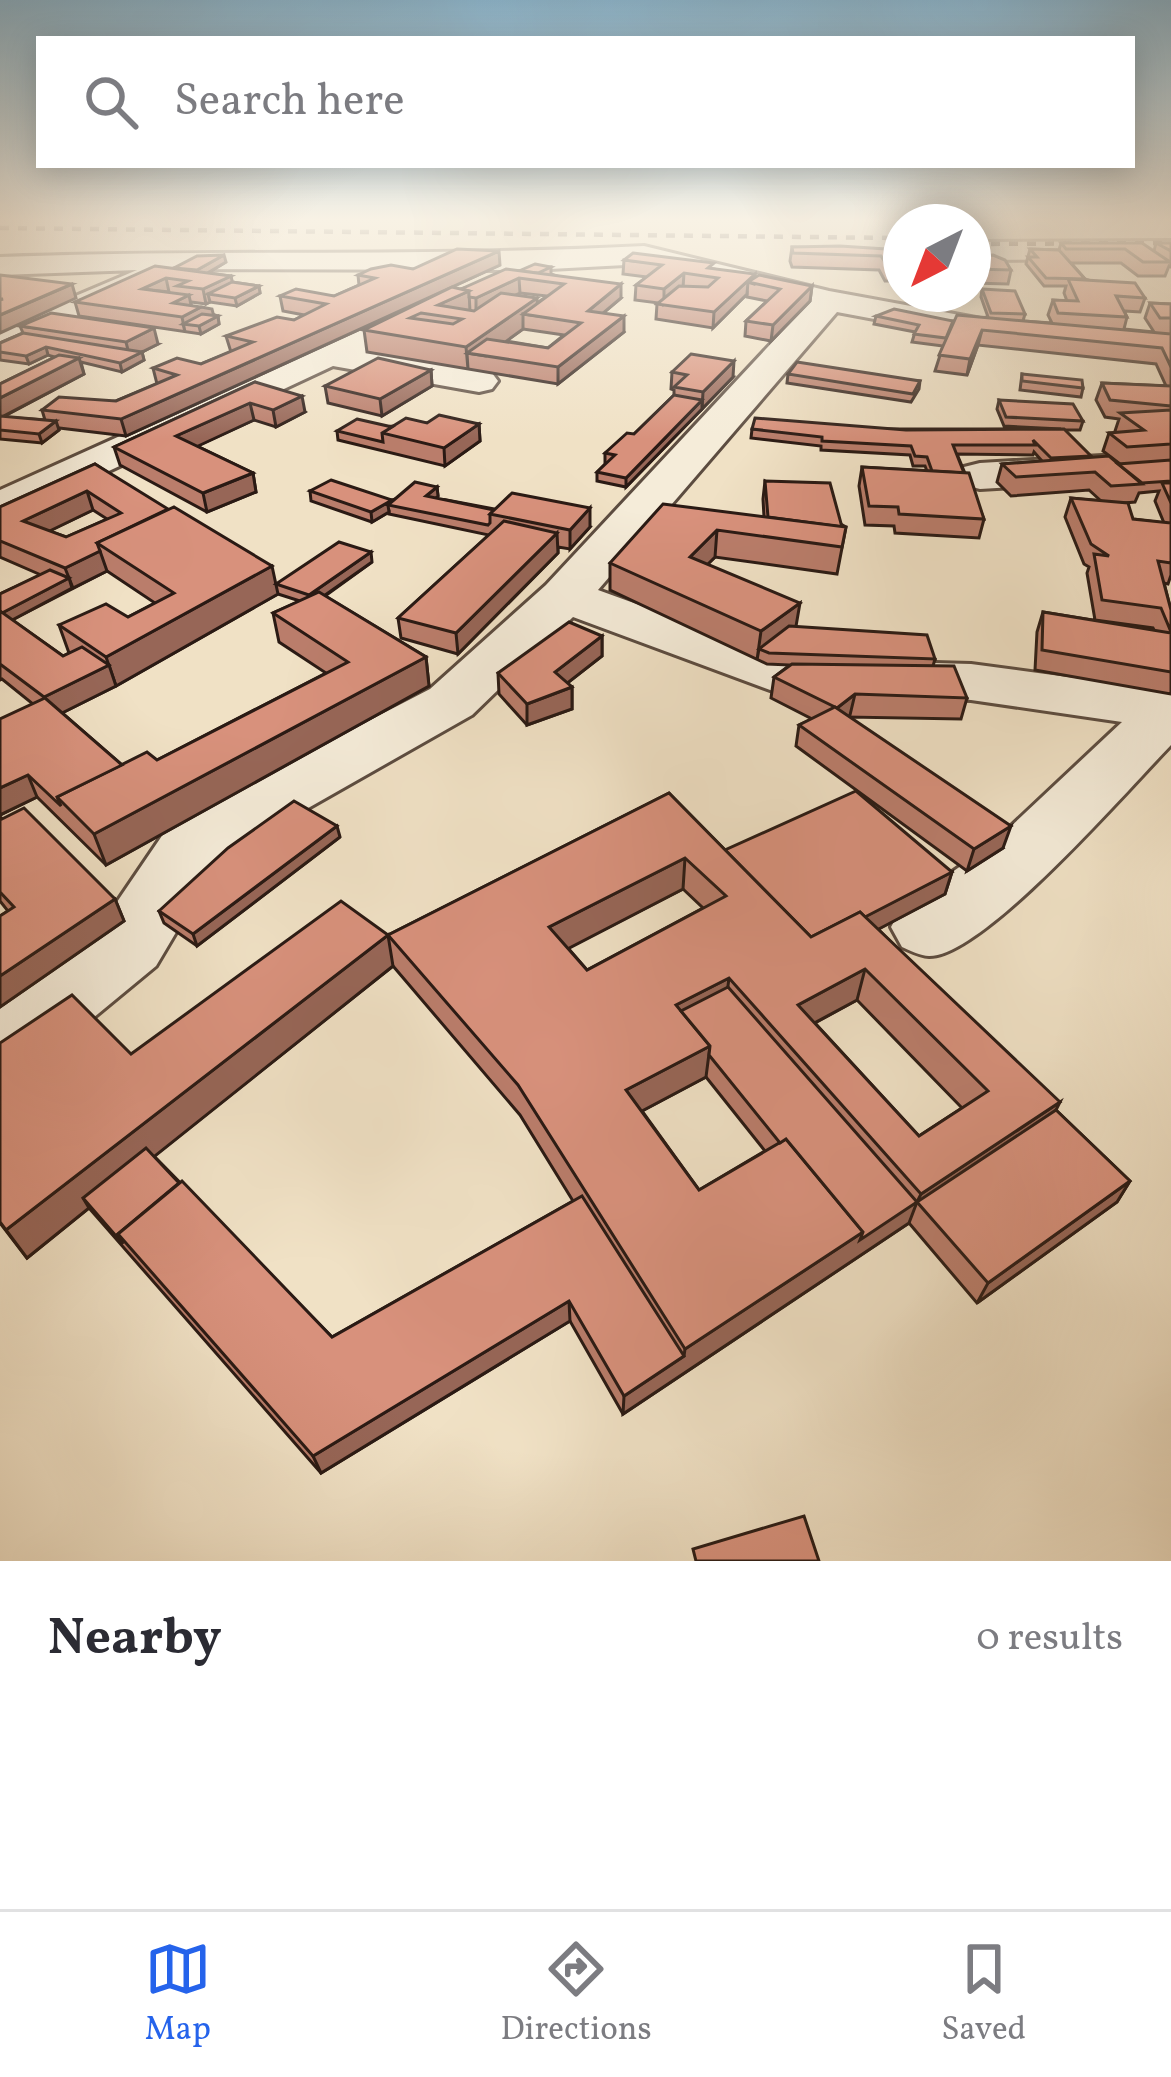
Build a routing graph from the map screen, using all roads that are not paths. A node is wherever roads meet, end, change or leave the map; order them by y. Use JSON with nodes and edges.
{"nodes":[{"id":1,"x":110,"y":293,"type":"edge"},
{"id":2,"x":460,"y":293,"type":"edge"},
{"id":3,"x":796,"y":293,"type":"edge"},
{"id":4,"x":829,"y":301,"type":"junction"},
{"id":5,"x":1016,"y":332,"type":"edge"},
{"id":6,"x":0,"y":341,"type":"edge"},
{"id":7,"x":325,"y":354,"type":"junction"},
{"id":8,"x":479,"y":381,"type":"edge"},
{"id":9,"x":1171,"y":465,"type":"edge"},
{"id":10,"x":980,"y":476,"type":"dead end"},
{"id":11,"x":0,"y":508,"type":"edge"},
{"id":12,"x":565,"y":596,"type":"junction"},
{"id":13,"x":1170,"y":710,"type":"edge"},
{"id":14,"x":929,"y":927,"type":"dead end"},
{"id":15,"x":0,"y":1046,"type":"edge"}],
"edges":[{"from":1,"to":6,"type":"street"},
{"from":2,"to":7,"type":"street"},
{"from":3,"to":4,"type":"street"},
{"from":4,"to":5,"type":"street"},
{"from":4,"to":12,"type":"street"},
{"from":7,"to":8,"type":"street"},
{"from":7,"to":11,"type":"street"},
{"from":9,"to":10,"type":"street"},
{"from":12,"to":13,"type":"street"},
{"from":12,"to":15,"type":"street"},
{"from":13,"to":14,"type":"street"}]}
